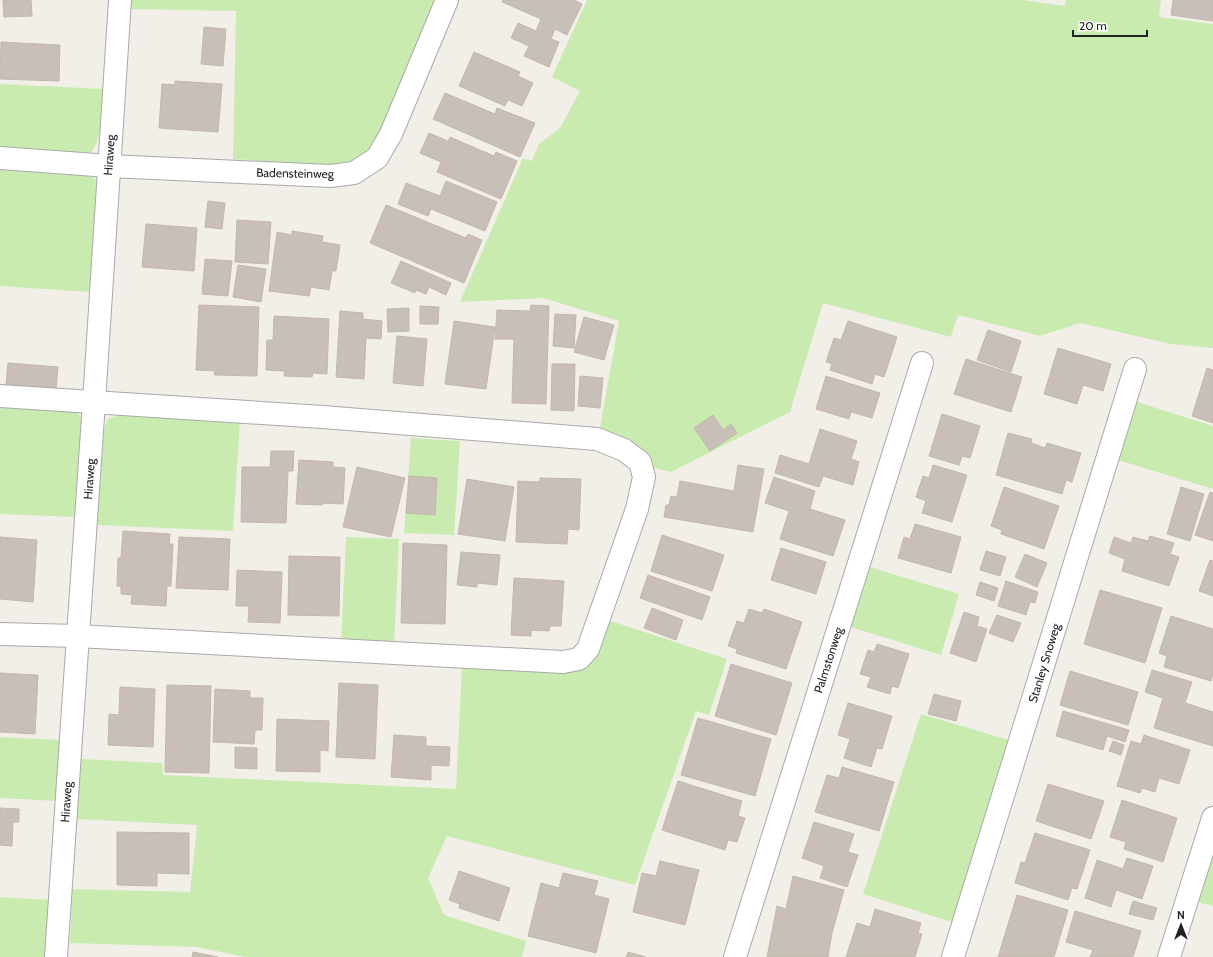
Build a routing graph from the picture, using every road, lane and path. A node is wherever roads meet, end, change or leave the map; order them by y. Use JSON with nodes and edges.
{"nodes":[{"id":1,"x":120,"y":0,"type":"edge"},
{"id":2,"x":447,"y":0,"type":"edge"},
{"id":3,"x":0,"y":158,"type":"edge"},
{"id":4,"x":109,"y":166,"type":"junction"},
{"id":5,"x":922,"y":363,"type":"dead end"},
{"id":6,"x":1135,"y":369,"type":"dead end"},
{"id":7,"x":0,"y":396,"type":"edge"},
{"id":8,"x":94,"y":402,"type":"junction"},
{"id":9,"x":0,"y":634,"type":"edge"},
{"id":10,"x":77,"y":636,"type":"junction"},
{"id":11,"x":1213,"y":818,"type":"edge"},
{"id":12,"x":56,"y":957,"type":"edge"},
{"id":13,"x":735,"y":957,"type":"edge"},
{"id":14,"x":953,"y":957,"type":"edge"},
{"id":15,"x":1169,"y":957,"type":"edge"}],
"edges":[{"from":1,"to":4,"type":"street","name":"Hiraweg"},
{"from":2,"to":4,"type":"street","name":"Badensteinweg"},
{"from":3,"to":4,"type":"street","name":"Badensteinweg"},
{"from":4,"to":8,"type":"street","name":"Hiraweg"},
{"from":5,"to":13,"type":"street","name":"Palmstonweg"},
{"from":6,"to":14,"type":"street","name":"Stanley Snoweg"},
{"from":7,"to":8,"type":"street"},
{"from":8,"to":10,"type":"street","name":"Hiraweg"},
{"from":8,"to":10,"type":"street"},
{"from":9,"to":10,"type":"street"},
{"from":10,"to":12,"type":"street","name":"Hiraweg"},
{"from":11,"to":15,"type":"street"}]}
